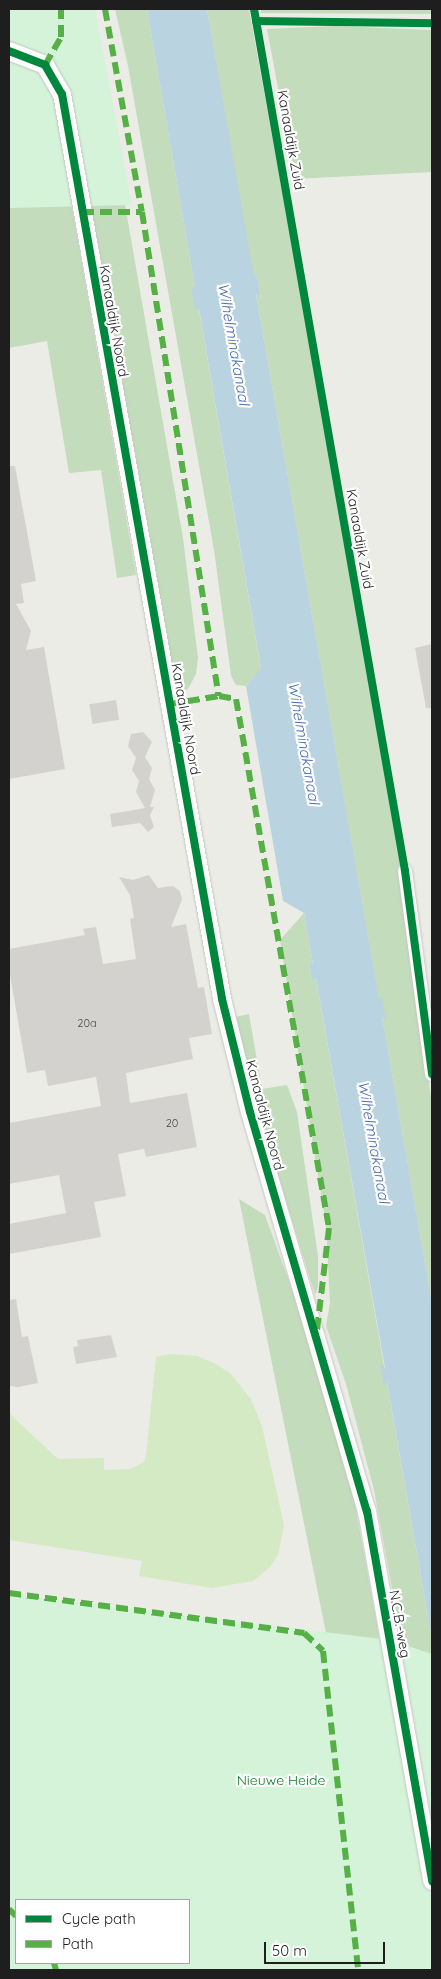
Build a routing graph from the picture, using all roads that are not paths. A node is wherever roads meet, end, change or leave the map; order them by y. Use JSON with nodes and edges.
{"nodes":[{"id":1,"x":9,"y":51,"type":"edge"},
{"id":2,"x":405,"y":871,"type":"dead end"},
{"id":3,"x":432,"y":1074,"type":"edge"},
{"id":4,"x":328,"y":1374,"type":"joint"},
{"id":5,"x":432,"y":1881,"type":"edge"}],
"edges":[{"from":1,"to":4,"type":"street","name":"Kanaaldijk Noord"},
{"from":2,"to":3,"type":"street"},
{"from":4,"to":5,"type":"street","name":"N.C.B.-weg"}]}
